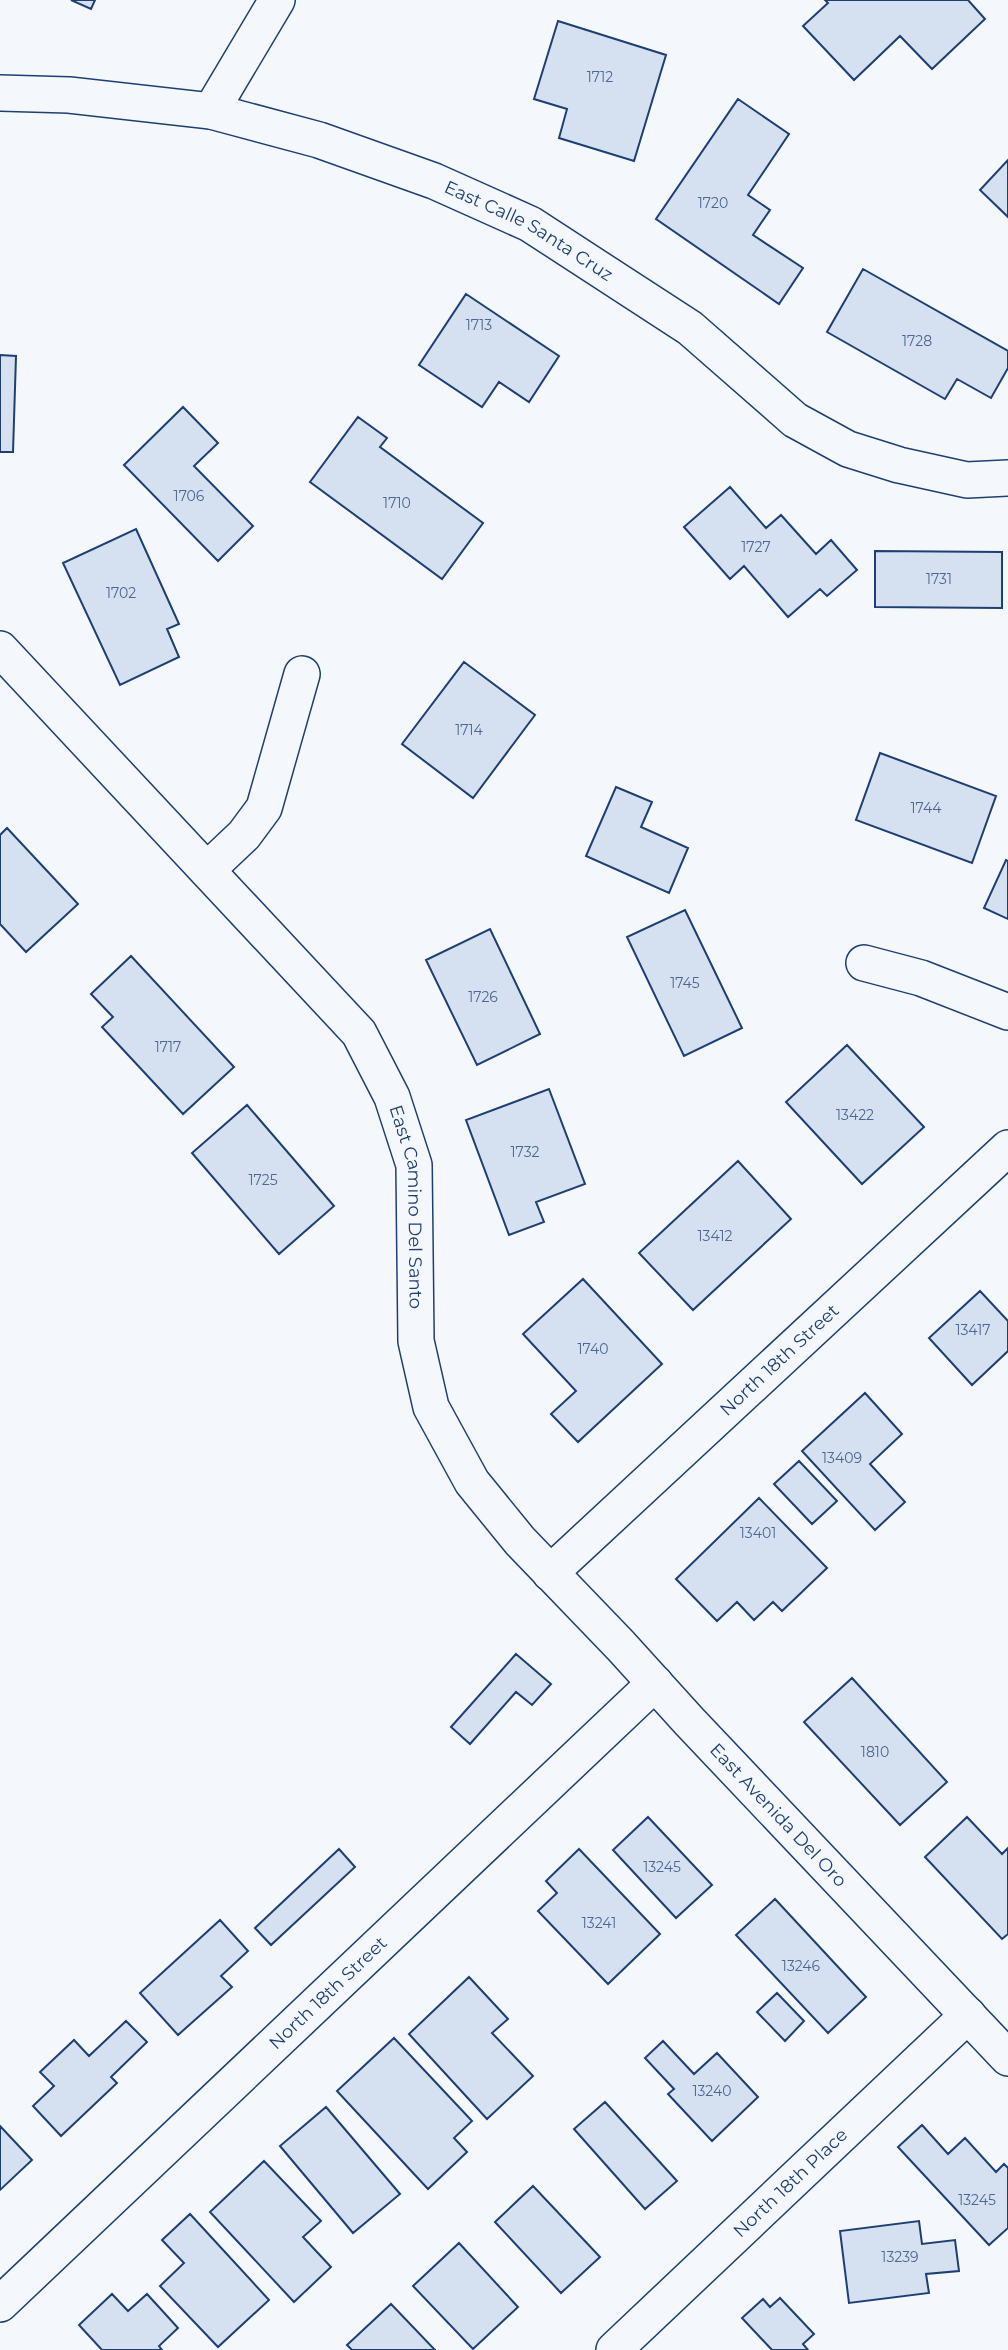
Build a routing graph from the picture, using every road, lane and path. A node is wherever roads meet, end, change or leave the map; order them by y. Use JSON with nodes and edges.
{"nodes":[{"id":1,"x":277,"y":0,"type":"edge"},
{"id":2,"x":0,"y":93,"type":"edge"},
{"id":3,"x":211,"y":111,"type":"junction"},
{"id":4,"x":1008,"y":478,"type":"edge"},
{"id":5,"x":0,"y":649,"type":"edge"},
{"id":6,"x":302,"y":674,"type":"dead end"},
{"id":7,"x":206,"y":870,"type":"junction"},
{"id":8,"x":864,"y":964,"type":"dead end"},
{"id":9,"x":1008,"y":1012,"type":"edge"},
{"id":10,"x":1008,"y":1148,"type":"edge"},
{"id":11,"x":550,"y":1573,"type":"junction"},
{"id":12,"x":655,"y":1683,"type":"junction"},
{"id":13,"x":968,"y":2015,"type":"junction"},
{"id":14,"x":1008,"y":2058,"type":"edge"},
{"id":15,"x":0,"y":2304,"type":"edge"},
{"id":16,"x":614,"y":2350,"type":"edge"}],
"edges":[{"from":1,"to":3,"type":"street"},
{"from":2,"to":3,"type":"street","name":"East Calle Santa Cruz"},
{"from":3,"to":4,"type":"street","name":"East Calle Santa Cruz"},
{"from":5,"to":7,"type":"street","name":"East Camino Del Santo"},
{"from":6,"to":7,"type":"street"},
{"from":7,"to":11,"type":"street","name":"East Camino Del Santo"},
{"from":8,"to":9,"type":"street"},
{"from":10,"to":11,"type":"street","name":"North 18th Street"},
{"from":11,"to":12,"type":"street","name":"East Avenida Del Oro"},
{"from":12,"to":13,"type":"street","name":"East Avenida Del Oro"},
{"from":12,"to":15,"type":"street","name":"North 18th Street"},
{"from":13,"to":14,"type":"street","name":"East Avenida Del Oro"},
{"from":13,"to":16,"type":"street","name":"North 18th Place"}]}
